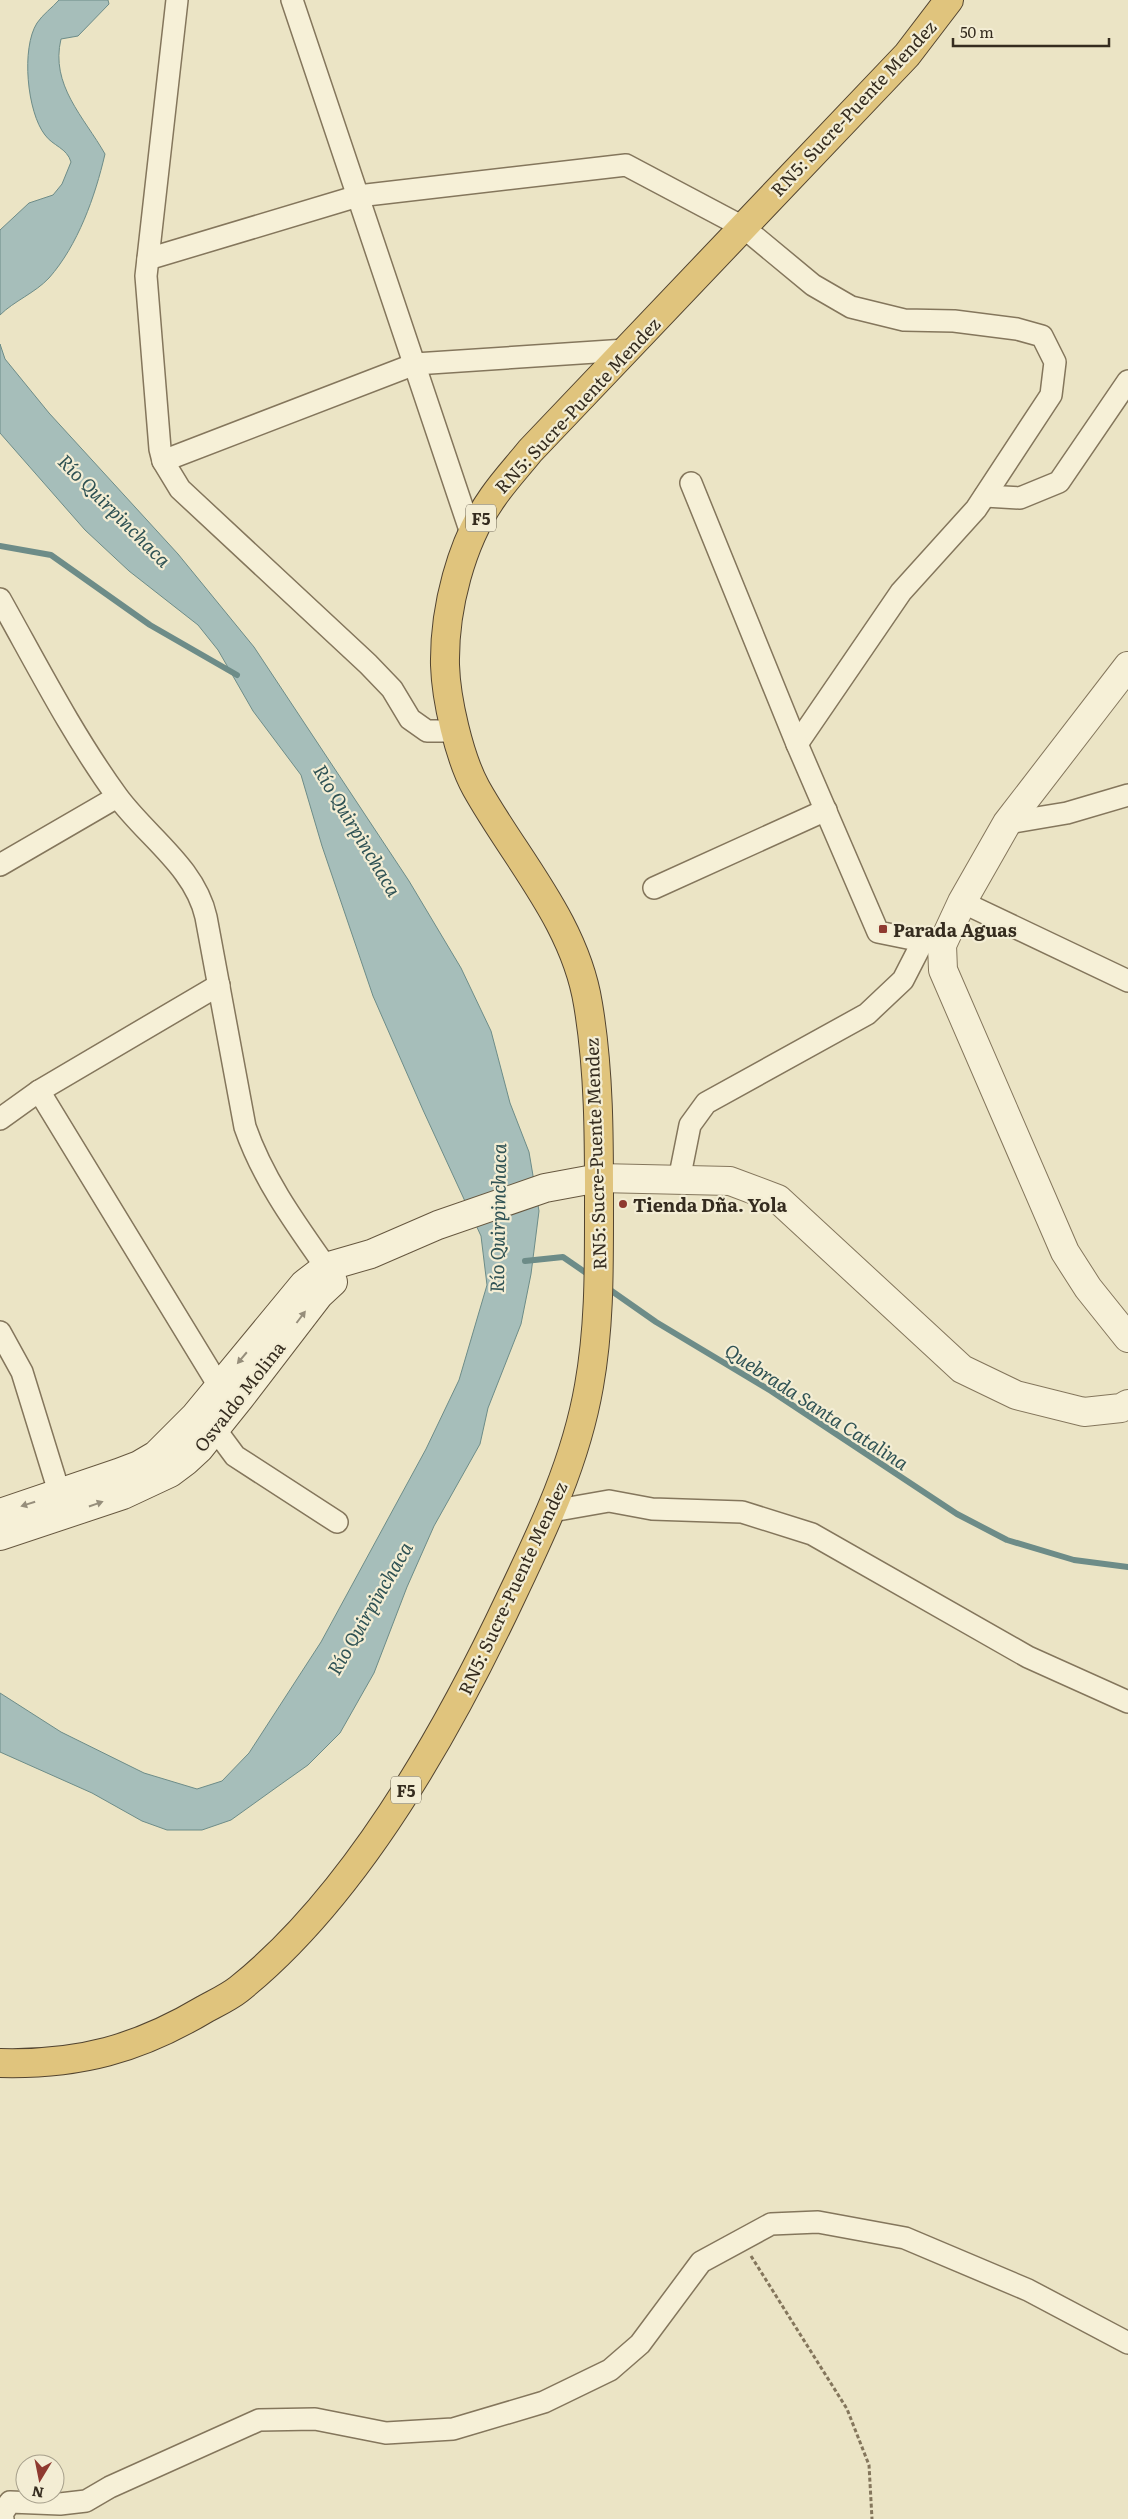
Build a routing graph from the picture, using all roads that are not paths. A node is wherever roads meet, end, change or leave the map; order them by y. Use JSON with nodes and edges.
{"nodes":[{"id":1,"x":177,"y":0,"type":"edge"},
{"id":2,"x":292,"y":0,"type":"edge"},
{"id":3,"x":949,"y":0,"type":"edge"},
{"id":4,"x":358,"y":196,"type":"junction"},
{"id":5,"x":743,"y":227,"type":"junction"},
{"id":6,"x":148,"y":259,"type":"junction"},
{"id":7,"x":626,"y":350,"type":"junction"},
{"id":8,"x":414,"y":364,"type":"junction"},
{"id":9,"x":1128,"y":381,"type":"edge"},
{"id":10,"x":163,"y":461,"type":"junction"},
{"id":11,"x":691,"y":483,"type":"dead end"},
{"id":12,"x":985,"y":496,"type":"junction"},
{"id":13,"x":472,"y":536,"type":"junction"},
{"id":14,"x":0,"y":599,"type":"edge"},
{"id":15,"x":1128,"y":666,"type":"edge"},
{"id":16,"x":456,"y":731,"type":"junction"},
{"id":17,"x":797,"y":744,"type":"junction"},
{"id":18,"x":1128,"y":795,"type":"edge"},
{"id":19,"x":117,"y":797,"type":"junction"},
{"id":20,"x":826,"y":810,"type":"junction"},
{"id":21,"x":1006,"y":823,"type":"junction"},
{"id":22,"x":0,"y":865,"type":"edge"},
{"id":23,"x":654,"y":888,"type":"dead end"},
{"id":24,"x":962,"y":902,"type":"junction"},
{"id":25,"x":932,"y":944,"type":"junction"},
{"id":26,"x":1128,"y":984,"type":"edge"},
{"id":27,"x":219,"y":985,"type":"junction"},
{"id":28,"x":39,"y":1091,"type":"junction"},
{"id":29,"x":0,"y":1119,"type":"edge"},
{"id":30,"x":599,"y":1178,"type":"junction"},
{"id":31,"x":679,"y":1180,"type":"junction"},
{"id":32,"x":371,"y":1254,"type":"junction"},
{"id":33,"x":326,"y":1267,"type":"junction"},
{"id":34,"x":0,"y":1332,"type":"edge"},
{"id":35,"x":1128,"y":1338,"type":"edge"},
{"id":36,"x":230,"y":1392,"type":"junction"},
{"id":37,"x":1128,"y":1404,"type":"edge"},
{"id":38,"x":205,"y":1422,"type":"junction"},
{"id":39,"x":65,"y":1504,"type":"junction"},
{"id":40,"x":552,"y":1510,"type":"junction"},
{"id":41,"x":0,"y":1513,"type":"edge"},
{"id":42,"x":337,"y":1522,"type":"dead end"},
{"id":43,"x":0,"y":1536,"type":"edge"},
{"id":44,"x":1128,"y":1702,"type":"edge"},
{"id":45,"x":0,"y":2063,"type":"edge"},
{"id":46,"x":1128,"y":2343,"type":"edge"},
{"id":47,"x":3,"y":2519,"type":"edge"}],
"edges":[{"from":1,"to":6,"type":"street"},
{"from":2,"to":4,"type":"street"},
{"from":3,"to":5,"type":"highway","name":"RN5: Sucre-Puente Mendez","number":"F5"},
{"from":4,"to":5,"type":"street"},
{"from":4,"to":6,"type":"street"},
{"from":4,"to":8,"type":"street"},
{"from":5,"to":7,"type":"highway","name":"RN5: Sucre-Puente Mendez","number":"F5"},
{"from":5,"to":12,"type":"street"},
{"from":6,"to":10,"type":"street"},
{"from":7,"to":8,"type":"street"},
{"from":7,"to":13,"type":"highway","name":"RN5: Sucre-Puente Mendez","number":"F5"},
{"from":8,"to":10,"type":"street"},
{"from":8,"to":13,"type":"street"},
{"from":9,"to":12,"type":"street"},
{"from":10,"to":16,"type":"street"},
{"from":11,"to":17,"type":"street"},
{"from":12,"to":17,"type":"street"},
{"from":13,"to":16,"type":"highway","name":"RN5: Sucre-Puente Mendez","number":"F5"},
{"from":14,"to":19,"type":"street"},
{"from":15,"to":21,"type":"street"},
{"from":16,"to":30,"type":"highway","name":"RN5: Sucre-Puente Mendez","number":"F5"},
{"from":17,"to":20,"type":"street"},
{"from":18,"to":21,"type":"street"},
{"from":19,"to":22,"type":"street"},
{"from":19,"to":27,"type":"street"},
{"from":20,"to":23,"type":"street"},
{"from":20,"to":25,"type":"street"},
{"from":21,"to":24,"type":"street"},
{"from":24,"to":25,"type":"street"},
{"from":24,"to":26,"type":"street"},
{"from":25,"to":31,"type":"street"},
{"from":25,"to":35,"type":"street"},
{"from":27,"to":28,"type":"street"},
{"from":27,"to":33,"type":"street"},
{"from":28,"to":29,"type":"street"},
{"from":28,"to":36,"type":"street"},
{"from":30,"to":31,"type":"street"},
{"from":30,"to":32,"type":"street"},
{"from":30,"to":40,"type":"highway","name":"RN5: Sucre-Puente Mendez","number":"F5"},
{"from":31,"to":37,"type":"street"},
{"from":32,"to":33,"type":"street"},
{"from":36,"to":32,"type":"street","name":"Osvaldo Molina","one_way":true},
{"from":33,"to":36,"type":"street","one_way":true},
{"from":34,"to":39,"type":"street"},
{"from":36,"to":38,"type":"street","name":"Osvaldo Molina"},
{"from":38,"to":39,"type":"street","name":"Osvaldo Molina"},
{"from":38,"to":42,"type":"street"},
{"from":39,"to":41,"type":"street","one_way":true},
{"from":39,"to":43,"type":"street","name":"Osvaldo Molina"},
{"from":40,"to":44,"type":"street"},
{"from":40,"to":45,"type":"highway","name":"RN5: Sucre-Puente Mendez","number":"F5"},
{"from":46,"to":47,"type":"street"}]}
